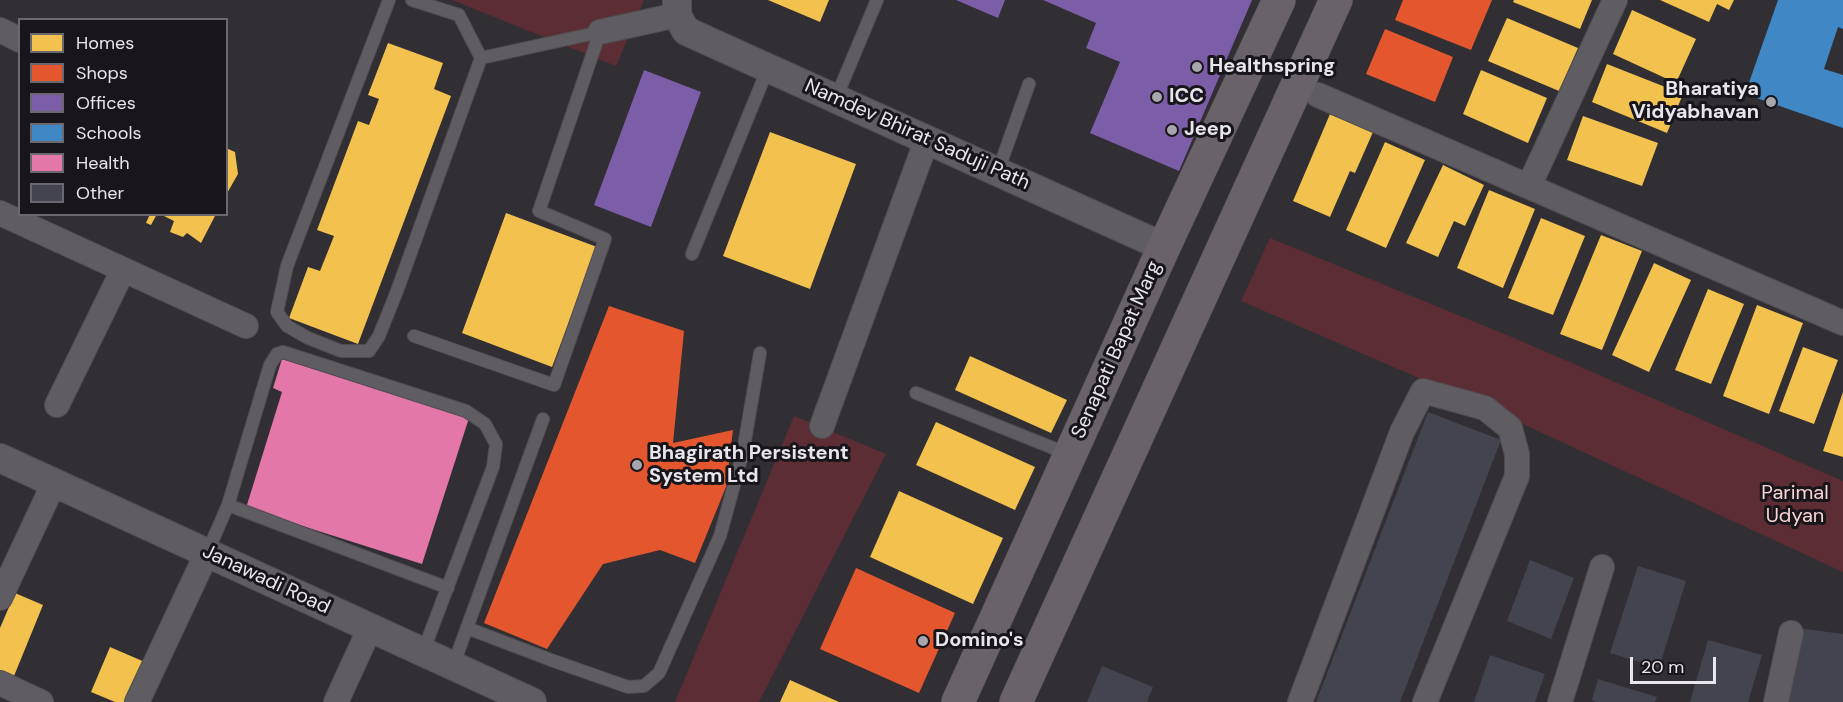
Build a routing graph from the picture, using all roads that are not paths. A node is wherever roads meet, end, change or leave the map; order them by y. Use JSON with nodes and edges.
{"nodes":[{"id":1,"x":389,"y":0,"type":"edge"},
{"id":2,"x":412,"y":0,"type":"edge"},
{"id":3,"x":878,"y":0,"type":"edge"},
{"id":4,"x":1279,"y":0,"type":"edge"},
{"id":5,"x":1336,"y":0,"type":"edge"},
{"id":6,"x":1615,"y":0,"type":"edge"},
{"id":7,"x":677,"y":8,"type":"edge"},
{"id":8,"x":0,"y":30,"type":"edge"},
{"id":9,"x":600,"y":32,"type":"junction"},
{"id":10,"x":18,"y":39,"type":"edge"},
{"id":11,"x":481,"y":58,"type":"junction"},
{"id":12,"x":768,"y":68,"type":"junction"},
{"id":13,"x":1029,"y":84,"type":"dead end"},
{"id":14,"x":1318,"y":95,"type":"dead end"},
{"id":15,"x":836,"y":98,"type":"junction"},
{"id":16,"x":927,"y":139,"type":"junction"},
{"id":17,"x":998,"y":171,"type":"junction"},
{"id":18,"x":1529,"y":186,"type":"junction"},
{"id":19,"x":0,"y":213,"type":"edge"},
{"id":20,"x":1164,"y":247,"type":"junction"},
{"id":21,"x":693,"y":254,"type":"dead end"},
{"id":22,"x":123,"y":270,"type":"junction"},
{"id":23,"x":1843,"y":323,"type":"edge"},
{"id":24,"x":246,"y":326,"type":"dead end"},
{"id":25,"x":414,"y":336,"type":"dead end"},
{"id":26,"x":760,"y":353,"type":"dead end"},
{"id":27,"x":916,"y":393,"type":"dead end"},
{"id":28,"x":57,"y":405,"type":"dead end"},
{"id":29,"x":543,"y":418,"type":"dead end"},
{"id":30,"x":822,"y":426,"type":"dead end"},
{"id":31,"x":1070,"y":455,"type":"junction"},
{"id":32,"x":0,"y":458,"type":"edge"},
{"id":33,"x":54,"y":483,"type":"junction"},
{"id":34,"x":228,"y":505,"type":"junction"},
{"id":35,"x":207,"y":553,"type":"junction"},
{"id":36,"x":1602,"y":567,"type":"dead end"},
{"id":37,"x":448,"y":588,"type":"junction"},
{"id":38,"x":0,"y":598,"type":"edge"},
{"id":39,"x":370,"y":628,"type":"junction"},
{"id":40,"x":467,"y":628,"type":"junction"},
{"id":41,"x":1791,"y":633,"type":"dead end"},
{"id":42,"x":423,"y":652,"type":"junction"},
{"id":43,"x":453,"y":666,"type":"junction"},
{"id":44,"x":0,"y":683,"type":"edge"},
{"id":45,"x":40,"y":702,"type":"edge"},
{"id":46,"x":137,"y":702,"type":"edge"},
{"id":47,"x":336,"y":702,"type":"edge"},
{"id":48,"x":532,"y":702,"type":"edge"},
{"id":49,"x":958,"y":702,"type":"edge"},
{"id":50,"x":1016,"y":702,"type":"edge"},
{"id":51,"x":1300,"y":702,"type":"edge"},
{"id":52,"x":1425,"y":702,"type":"edge"},
{"id":53,"x":1560,"y":702,"type":"edge"},
{"id":54,"x":1776,"y":702,"type":"edge"}],
"edges":[{"from":1,"to":11,"type":"lane"},
{"from":2,"to":11,"type":"lane"},
{"from":3,"to":15,"type":"lane"},
{"from":4,"to":20,"type":"main road","name":"Senapati Bapat Marg"},
{"from":5,"to":50,"type":"main road"},
{"from":6,"to":18,"type":"street"},
{"from":7,"to":9,"type":"street"},
{"from":7,"to":12,"type":"street","name":"Namdev Bhirat Saduji Path"},
{"from":8,"to":10,"type":"street"},
{"from":9,"to":11,"type":"lane"},
{"from":9,"to":25,"type":"lane"},
{"from":12,"to":15,"type":"street","name":"Namdev Bhirat Saduji Path"},
{"from":12,"to":21,"type":"lane"},
{"from":13,"to":17,"type":"lane"},
{"from":14,"to":18,"type":"street"},
{"from":15,"to":16,"type":"street","name":"Namdev Bhirat Saduji Path"},
{"from":16,"to":17,"type":"street","name":"Namdev Bhirat Saduji Path"},
{"from":16,"to":30,"type":"street"},
{"from":17,"to":20,"type":"street","name":"Namdev Bhirat Saduji Path"},
{"from":18,"to":23,"type":"street"},
{"from":19,"to":22,"type":"street"},
{"from":20,"to":31,"type":"main road","name":"Senapati Bapat Marg"},
{"from":22,"to":24,"type":"street"},
{"from":22,"to":28,"type":"street"},
{"from":26,"to":40,"type":"lane"},
{"from":27,"to":31,"type":"lane"},
{"from":29,"to":40,"type":"lane"},
{"from":31,"to":49,"type":"main road","name":"Senapati Bapat Marg"},
{"from":32,"to":33,"type":"street","name":"Janawadi Road"},
{"from":33,"to":35,"type":"street","name":"Janawadi Road"},
{"from":33,"to":38,"type":"street"},
{"from":34,"to":35,"type":"lane"},
{"from":34,"to":37,"type":"lane"},
{"from":34,"to":37,"type":"lane"},
{"from":35,"to":39,"type":"street","name":"Janawadi Road"},
{"from":35,"to":46,"type":"street"},
{"from":36,"to":53,"type":"street"},
{"from":37,"to":42,"type":"lane"},
{"from":39,"to":42,"type":"street","name":"Janawadi Road"},
{"from":39,"to":47,"type":"street"},
{"from":40,"to":43,"type":"lane"},
{"from":41,"to":54,"type":"street"},
{"from":42,"to":43,"type":"street","name":"Janawadi Road"},
{"from":43,"to":48,"type":"street","name":"Janawadi Road"},
{"from":44,"to":45,"type":"street"},
{"from":51,"to":52,"type":"street"}]}
